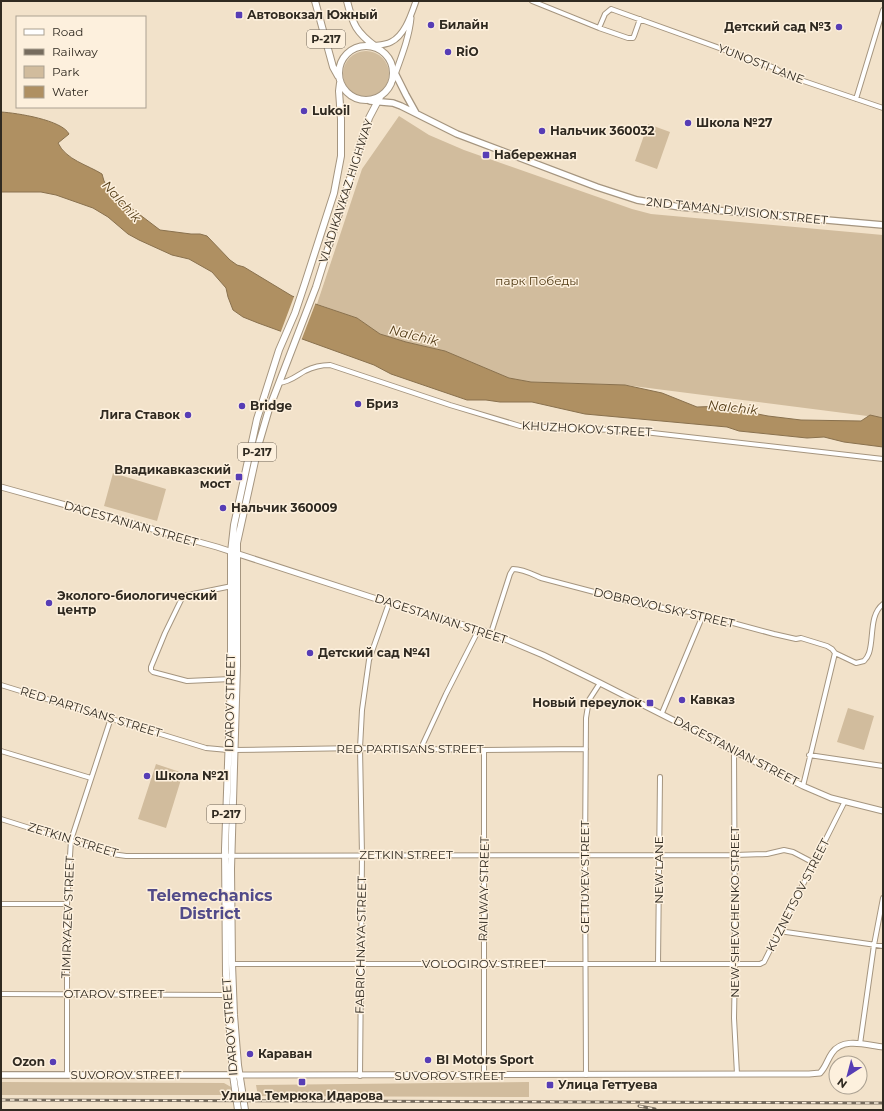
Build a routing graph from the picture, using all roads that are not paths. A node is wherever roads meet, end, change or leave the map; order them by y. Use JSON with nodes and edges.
{"nodes":[{"id":1,"x":315,"y":1,"type":"edge"},
{"id":2,"x":347,"y":1,"type":"edge"},
{"id":3,"x":416,"y":1,"type":"edge"},
{"id":4,"x":532,"y":1,"type":"edge"},
{"id":5,"x":882,"y":14,"type":"edge"},
{"id":6,"x":411,"y":15,"type":"junction"},
{"id":7,"x":640,"y":19,"type":"junction"},
{"id":8,"x":599,"y":28,"type":"junction"},
{"id":9,"x":374,"y":47,"type":"junction"},
{"id":10,"x":394,"y":71,"type":"junction"},
{"id":11,"x":339,"y":80,"type":"junction"},
{"id":12,"x":379,"y":99,"type":"junction"},
{"id":13,"x":856,"y":99,"type":"junction"},
{"id":14,"x":883,"y":108,"type":"edge"},
{"id":15,"x":416,"y":113,"type":"junction"},
{"id":16,"x":883,"y":225,"type":"edge"},
{"id":17,"x":279,"y":350,"type":"joint"},
{"id":18,"x":290,"y":353,"type":"joint"},
{"id":19,"x":279,"y":383,"type":"junction"},
{"id":20,"x":883,"y":459,"type":"edge"},
{"id":21,"x":1,"y":487,"type":"edge"},
{"id":22,"x":234,"y":553,"type":"junction"},
{"id":23,"x":232,"y":586,"type":"junction"},
{"id":24,"x":389,"y":603,"type":"junction"},
{"id":25,"x":883,"y":604,"type":"edge"},
{"id":26,"x":703,"y":615,"type":"junction"},
{"id":27,"x":479,"y":629,"type":"junction"},
{"id":28,"x":491,"y":633,"type":"junction"},
{"id":29,"x":835,"y":653,"type":"junction"},
{"id":30,"x":231,"y":679,"type":"junction"},
{"id":31,"x":600,"y":683,"type":"junction"},
{"id":32,"x":1,"y":684,"type":"edge"},
{"id":33,"x":662,"y":713,"type":"junction"},
{"id":34,"x":111,"y":718,"type":"junction"},
{"id":35,"x":360,"y":748,"type":"junction"},
{"id":36,"x":421,"y":748,"type":"junction"},
{"id":37,"x":586,"y":749,"type":"junction"},
{"id":38,"x":231,"y":750,"type":"junction"},
{"id":39,"x":484,"y":750,"type":"junction"},
{"id":40,"x":734,"y":750,"type":"junction"},
{"id":41,"x":1,"y":751,"type":"edge"},
{"id":42,"x":809,"y":755,"type":"junction"},
{"id":43,"x":883,"y":766,"type":"edge"},
{"id":44,"x":660,"y":777,"type":"dead end"},
{"id":45,"x":92,"y":778,"type":"junction"},
{"id":46,"x":803,"y":786,"type":"junction"},
{"id":47,"x":845,"y":801,"type":"junction"},
{"id":48,"x":883,"y":811,"type":"edge"},
{"id":49,"x":1,"y":819,"type":"edge"},
{"id":50,"x":71,"y":840,"type":"junction"},
{"id":51,"x":362,"y":855,"type":"junction"},
{"id":52,"x":485,"y":855,"type":"junction"},
{"id":53,"x":585,"y":855,"type":"junction"},
{"id":54,"x":229,"y":856,"type":"junction"},
{"id":55,"x":659,"y":856,"type":"junction"},
{"id":56,"x":735,"y":856,"type":"junction"},
{"id":57,"x":814,"y":863,"type":"junction"},
{"id":58,"x":883,"y":898,"type":"edge"},
{"id":59,"x":1,"y":904,"type":"edge"},
{"id":60,"x":67,"y":904,"type":"junction"},
{"id":61,"x":779,"y":931,"type":"junction"},
{"id":62,"x":874,"y":945,"type":"junction"},
{"id":63,"x":883,"y":946,"type":"edge"},
{"id":64,"x":232,"y":964,"type":"junction"},
{"id":65,"x":361,"y":964,"type":"junction"},
{"id":66,"x":483,"y":964,"type":"junction"},
{"id":67,"x":586,"y":964,"type":"junction"},
{"id":68,"x":658,"y":964,"type":"junction"},
{"id":69,"x":735,"y":964,"type":"junction"},
{"id":70,"x":1,"y":994,"type":"edge"},
{"id":71,"x":67,"y":994,"type":"junction"},
{"id":72,"x":227,"y":995,"type":"junction"},
{"id":73,"x":860,"y":1044,"type":"junction"},
{"id":74,"x":883,"y":1047,"type":"edge"},
{"id":75,"x":1,"y":1074,"type":"edge"},
{"id":76,"x":67,"y":1074,"type":"junction"},
{"id":77,"x":737,"y":1074,"type":"junction"},
{"id":78,"x":233,"y":1075,"type":"junction"},
{"id":79,"x":240,"y":1075,"type":"junction"},
{"id":80,"x":586,"y":1075,"type":"junction"},
{"id":81,"x":360,"y":1076,"type":"junction"},
{"id":82,"x":484,"y":1076,"type":"junction"},
{"id":83,"x":238,"y":1110,"type":"edge"},
{"id":84,"x":245,"y":1110,"type":"edge"}],
"edges":[{"from":1,"to":11,"type":"main road","name":"VLADIKAVKAZ HIGHWAY","number":"Р-217"},
{"from":2,"to":9,"type":"main road","number":"Р-217"},
{"from":3,"to":6,"type":"street"},
{"from":4,"to":8,"type":"street"},
{"from":5,"to":13,"type":"street"},
{"from":6,"to":9,"type":"street"},
{"from":6,"to":10,"type":"street"},
{"from":7,"to":8,"type":"street","name":"YUNOSTI LANE"},
{"from":7,"to":8,"type":"street"},
{"from":7,"to":13,"type":"street","name":"YUNOSTI LANE"},
{"from":9,"to":10,"type":"main road","number":"Р-217"},
{"from":9,"to":11,"type":"main road","number":"Р-217"},
{"from":10,"to":12,"type":"main road","number":"Р-217"},
{"from":10,"to":15,"type":"main road"},
{"from":11,"to":12,"type":"main road","number":"Р-217"},
{"from":11,"to":17,"type":"main road","name":"VLADIKAVKAZ HIGHWAY","number":"Р-217"},
{"from":12,"to":15,"type":"main road","name":"2ND TAMAN DIVISION STREET"},
{"from":12,"to":18,"type":"main road","name":"VLADIKAVKAZ HIGHWAY","number":"Р-217"},
{"from":13,"to":14,"type":"street","name":"YUNOSTI LANE"},
{"from":15,"to":16,"type":"main road","name":"2ND TAMAN DIVISION STREET"},
{"from":17,"to":22,"type":"main road","name":"IDAROV STREET","number":"Р-217"},
{"from":18,"to":19,"type":"main road","name":"IDAROV STREET","number":"Р-217"},
{"from":19,"to":20,"type":"street","name":"KHUZHOKOV STREET"},
{"from":19,"to":22,"type":"main road","name":"IDAROV STREET","number":"Р-217"},
{"from":21,"to":22,"type":"street","name":"DAGESTANIAN STREET"},
{"from":22,"to":23,"type":"main road","name":"IDAROV STREET","number":"Р-217"},
{"from":22,"to":24,"type":"street","name":"DAGESTANIAN STREET"},
{"from":22,"to":38,"type":"main road","name":"IDAROV STREET","number":"Р-217"},
{"from":23,"to":30,"type":"main road","name":"IDAROV STREET","number":"Р-217"},
{"from":23,"to":30,"type":"street"},
{"from":24,"to":27,"type":"street","name":"DAGESTANIAN STREET"},
{"from":24,"to":35,"type":"street","name":"FABRICHNAYA STREET"},
{"from":25,"to":29,"type":"street","name":"DOBROVOLSKY STREET"},
{"from":26,"to":28,"type":"street","name":"DOBROVOLSKY STREET"},
{"from":26,"to":29,"type":"street","name":"DOBROVOLSKY STREET"},
{"from":26,"to":33,"type":"street"},
{"from":27,"to":28,"type":"street","name":"DAGESTANIAN STREET"},
{"from":27,"to":36,"type":"street"},
{"from":28,"to":31,"type":"street","name":"DAGESTANIAN STREET"},
{"from":29,"to":42,"type":"street"},
{"from":30,"to":38,"type":"main road","name":"IDAROV STREET","number":"Р-217"},
{"from":31,"to":33,"type":"street","name":"DAGESTANIAN STREET"},
{"from":31,"to":37,"type":"street","name":"GETTUYEV STREET"},
{"from":32,"to":34,"type":"street","name":"RED PARTISANS STREET"},
{"from":33,"to":40,"type":"street","name":"DAGESTANIAN STREET"},
{"from":34,"to":38,"type":"street","name":"RED PARTISANS STREET"},
{"from":34,"to":45,"type":"street","name":"TIMIRYAZEV STREET"},
{"from":35,"to":36,"type":"street","name":"RED PARTISANS STREET"},
{"from":35,"to":38,"type":"street","name":"RED PARTISANS STREET"},
{"from":35,"to":51,"type":"street","name":"FABRICHNAYA STREET"},
{"from":36,"to":39,"type":"street","name":"RED PARTISANS STREET"},
{"from":37,"to":39,"type":"street","name":"RED PARTISANS STREET"},
{"from":37,"to":53,"type":"street","name":"GETTUYEV STREET"},
{"from":38,"to":54,"type":"main road","name":"IDAROV STREET","number":"Р-217"},
{"from":39,"to":52,"type":"street","name":"RAILWAY STREET"},
{"from":40,"to":46,"type":"street","name":"DAGESTANIAN STREET"},
{"from":40,"to":56,"type":"street","name":"NEW-SHEVCHENKO STREET"},
{"from":41,"to":45,"type":"street"},
{"from":42,"to":43,"type":"street"},
{"from":42,"to":46,"type":"street"},
{"from":44,"to":55,"type":"street","name":"NEW LANE"},
{"from":45,"to":50,"type":"street","name":"TIMIRYAZEV STREET"},
{"from":46,"to":47,"type":"street","name":"DAGESTANIAN STREET"},
{"from":47,"to":48,"type":"street","name":"DAGESTANIAN STREET"},
{"from":47,"to":57,"type":"street","name":"KUZNETSOV STREET"},
{"from":49,"to":50,"type":"street","name":"ZETKIN STREET"},
{"from":50,"to":54,"type":"street","name":"ZETKIN STREET"},
{"from":50,"to":60,"type":"street","name":"TIMIRYAZEV STREET"},
{"from":51,"to":52,"type":"street","name":"ZETKIN STREET"},
{"from":51,"to":54,"type":"street","name":"ZETKIN STREET"},
{"from":51,"to":65,"type":"street","name":"FABRICHNAYA STREET"},
{"from":52,"to":53,"type":"street","name":"ZETKIN STREET"},
{"from":52,"to":66,"type":"street","name":"RAILWAY STREET"},
{"from":53,"to":55,"type":"street","name":"ZETKIN STREET"},
{"from":53,"to":67,"type":"street","name":"GETTUYEV STREET"},
{"from":54,"to":64,"type":"main road","name":"IDAROV STREET","number":"Р-217"},
{"from":54,"to":72,"type":"main road","name":"IDAROV STREET","number":"Р-217"},
{"from":55,"to":56,"type":"street","name":"ZETKIN STREET"},
{"from":55,"to":68,"type":"street","name":"NEW LANE"},
{"from":56,"to":57,"type":"street","name":"ZETKIN STREET"},
{"from":56,"to":69,"type":"street","name":"NEW-SHEVCHENKO STREET"},
{"from":57,"to":61,"type":"street","name":"KUZNETSOV STREET"},
{"from":58,"to":62,"type":"street"},
{"from":59,"to":60,"type":"street"},
{"from":60,"to":71,"type":"street","name":"TIMIRYAZEV STREET"},
{"from":61,"to":62,"type":"street"},
{"from":61,"to":69,"type":"street","name":"KUZNETSOV STREET"},
{"from":62,"to":63,"type":"street"},
{"from":62,"to":73,"type":"street"},
{"from":64,"to":65,"type":"street","name":"VOLOGIROV STREET"},
{"from":64,"to":79,"type":"main road","name":"IDAROV STREET","number":"Р-217"},
{"from":65,"to":66,"type":"street","name":"VOLOGIROV STREET"},
{"from":65,"to":81,"type":"street","name":"FABRICHNAYA STREET"},
{"from":66,"to":67,"type":"street","name":"VOLOGIROV STREET"},
{"from":66,"to":82,"type":"street","name":"RAILWAY STREET"},
{"from":67,"to":68,"type":"street","name":"VOLOGIROV STREET"},
{"from":67,"to":80,"type":"street","name":"GETTUYEV STREET"},
{"from":68,"to":69,"type":"street","name":"VOLOGIROV STREET"},
{"from":69,"to":77,"type":"street","name":"NEW-SHEVCHENKO STREET"},
{"from":70,"to":71,"type":"street","name":"OTAROV STREET"},
{"from":71,"to":72,"type":"street","name":"OTAROV STREET"},
{"from":71,"to":76,"type":"street","name":"TIMIRYAZEV STREET"},
{"from":72,"to":78,"type":"main road","name":"IDAROV STREET","number":"Р-217"},
{"from":73,"to":74,"type":"street","name":"SUVOROV STREET"},
{"from":73,"to":77,"type":"street","name":"SUVOROV STREET"},
{"from":75,"to":76,"type":"main road","name":"SUVOROV STREET"},
{"from":76,"to":78,"type":"main road","name":"SUVOROV STREET"},
{"from":77,"to":80,"type":"street","name":"SUVOROV STREET"},
{"from":78,"to":79,"type":"main road","name":"SUVOROV STREET"},
{"from":78,"to":83,"type":"main road","name":"IDAROV STREET","number":"Р-217"},
{"from":79,"to":81,"type":"street","name":"SUVOROV STREET"},
{"from":79,"to":84,"type":"main road","name":"IDAROV STREET","number":"Р-217"},
{"from":80,"to":82,"type":"street","name":"SUVOROV STREET"},
{"from":81,"to":82,"type":"street","name":"SUVOROV STREET"}]}
